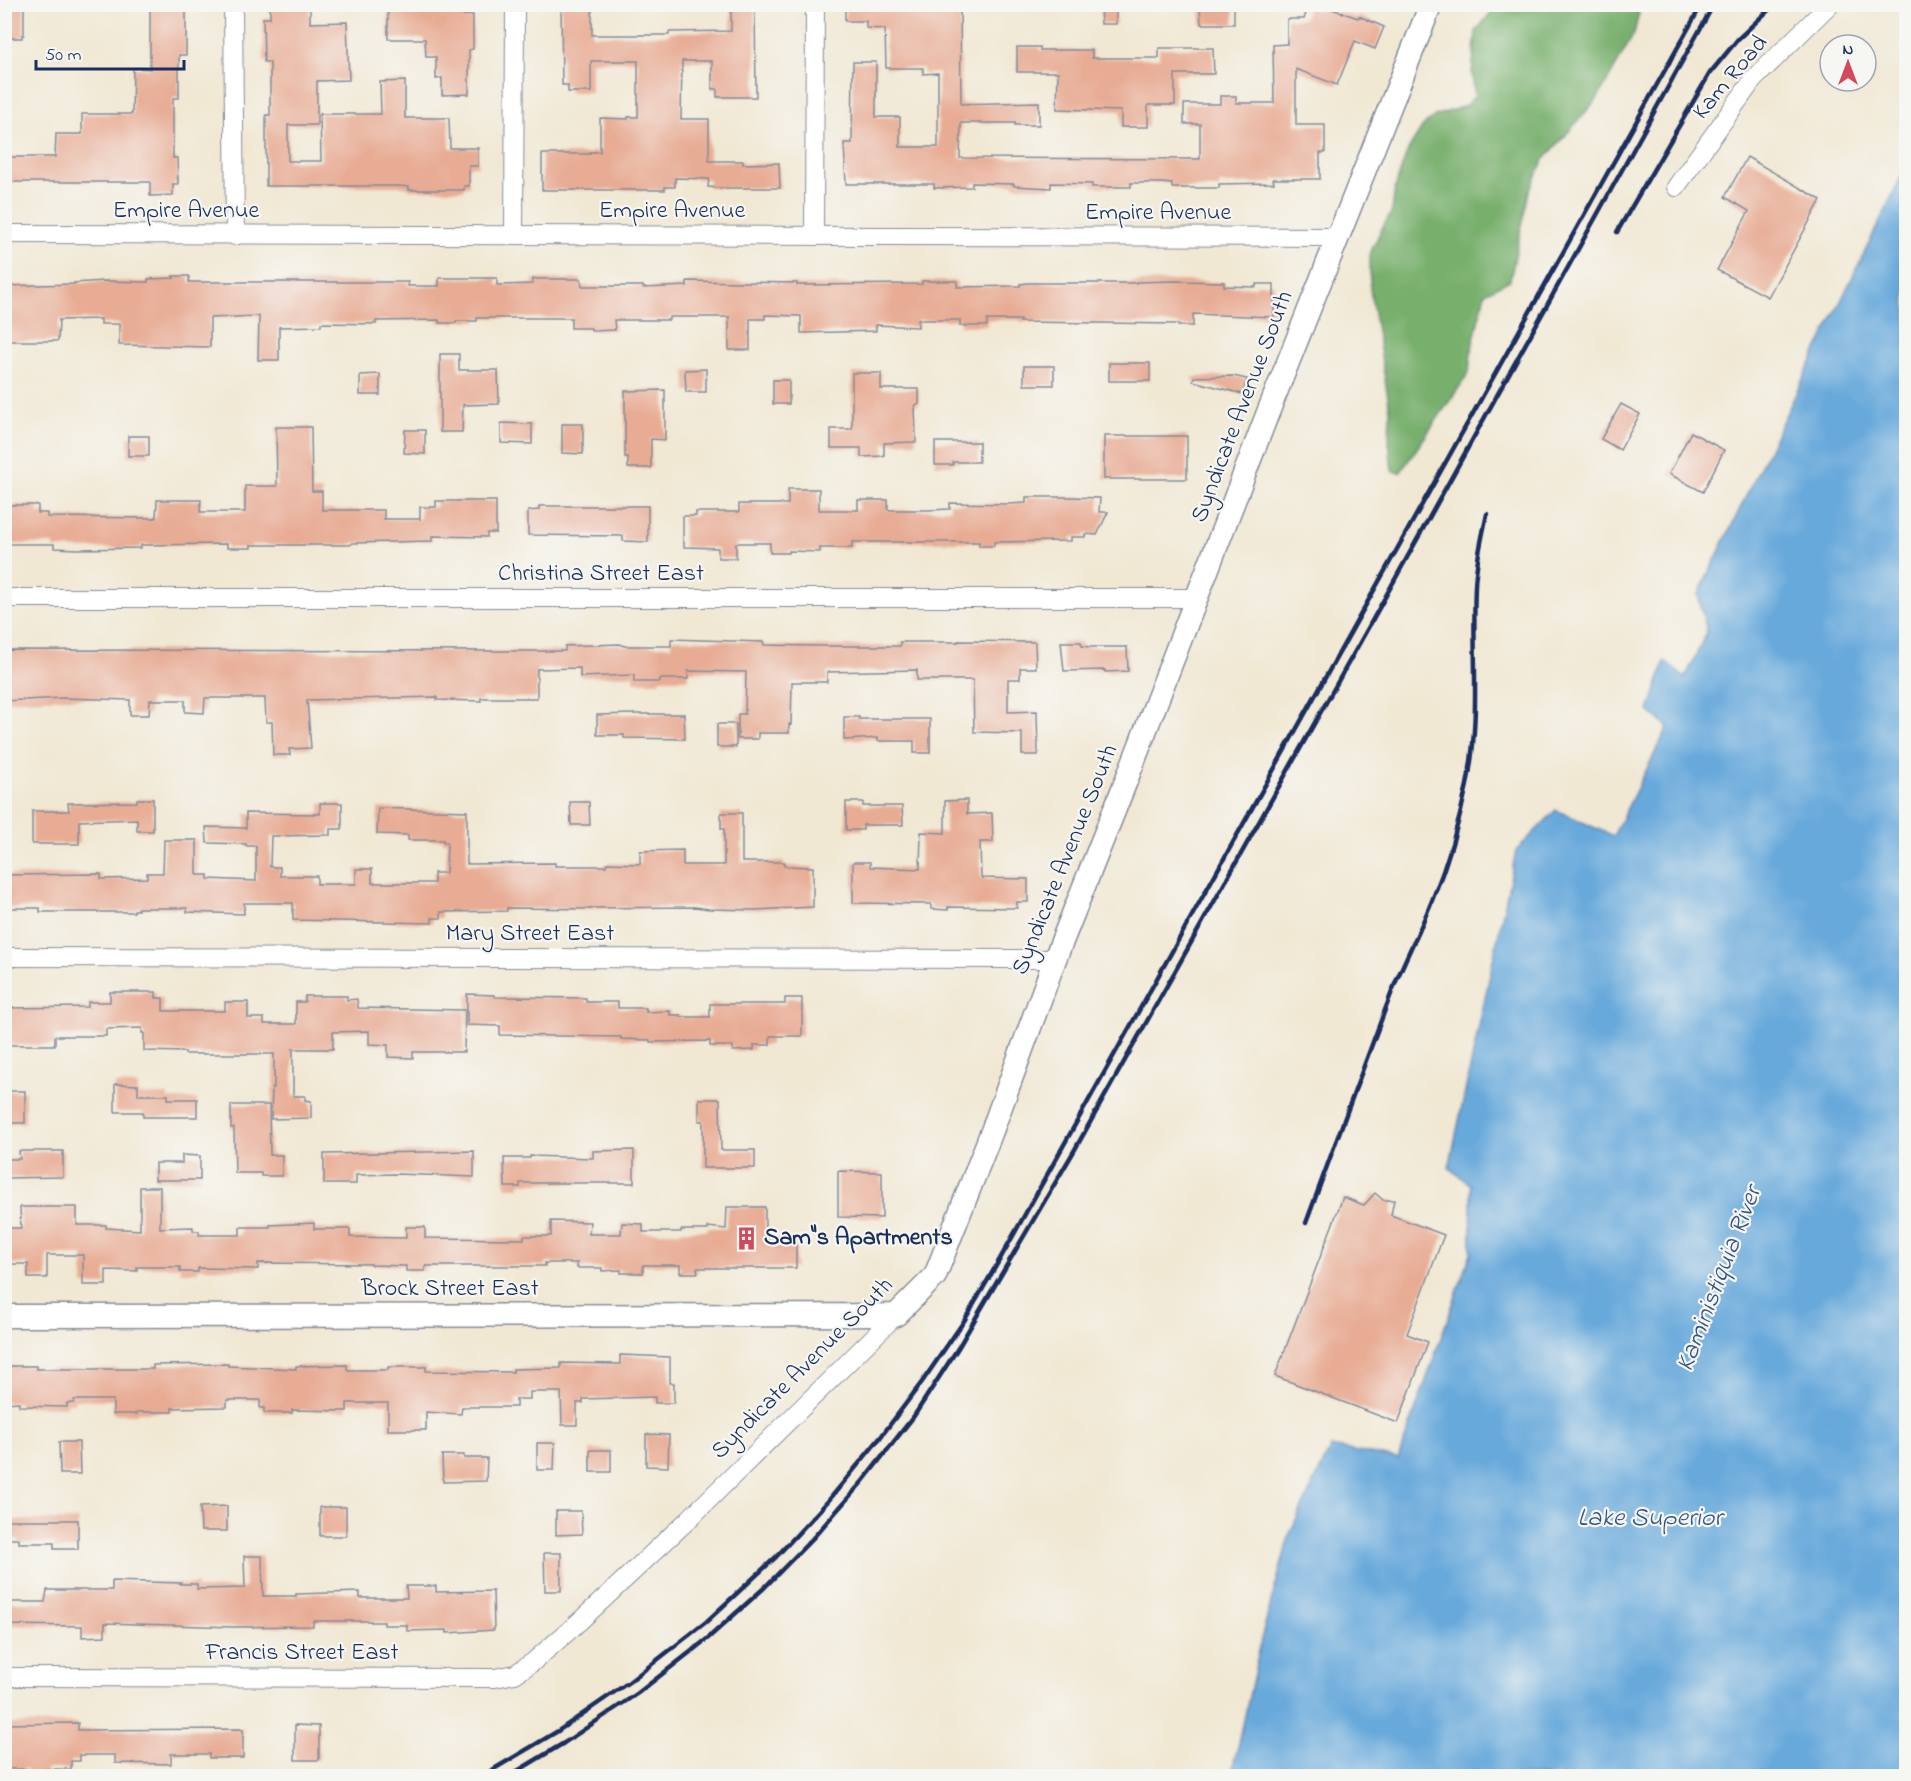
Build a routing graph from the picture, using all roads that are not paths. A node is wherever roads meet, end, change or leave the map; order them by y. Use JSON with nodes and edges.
{"nodes":[{"id":1,"x":233,"y":4,"type":"edge"},
{"id":2,"x":515,"y":4,"type":"edge"},
{"id":3,"x":814,"y":4,"type":"edge"},
{"id":4,"x":1431,"y":4,"type":"edge"},
{"id":5,"x":1830,"y":4,"type":"edge"},
{"id":6,"x":1676,"y":187,"type":"dead end"},
{"id":7,"x":4,"y":234,"type":"edge"},
{"id":8,"x":514,"y":235,"type":"junction"},
{"id":9,"x":235,"y":236,"type":"junction"},
{"id":10,"x":814,"y":236,"type":"junction"},
{"id":11,"x":1340,"y":237,"type":"junction"},
{"id":12,"x":4,"y":598,"type":"edge"},
{"id":13,"x":1197,"y":598,"type":"junction"},
{"id":14,"x":4,"y":957,"type":"edge"},
{"id":15,"x":1055,"y":959,"type":"junction"},
{"id":16,"x":896,"y":1315,"type":"junction"},
{"id":17,"x":4,"y":1316,"type":"edge"},
{"id":18,"x":580,"y":1621,"type":"joint"},
{"id":19,"x":4,"y":1677,"type":"edge"}],
"edges":[{"from":1,"to":9,"type":"street"},
{"from":2,"to":8,"type":"street"},
{"from":3,"to":10,"type":"street"},
{"from":4,"to":11,"type":"street","name":"Syndicate Avenue South"},
{"from":5,"to":6,"type":"street","name":"Kam Road"},
{"from":7,"to":9,"type":"street","name":"Empire Avenue"},
{"from":8,"to":9,"type":"street","name":"Empire Avenue"},
{"from":8,"to":10,"type":"street","name":"Empire Avenue"},
{"from":10,"to":11,"type":"street","name":"Empire Avenue"},
{"from":11,"to":13,"type":"street","name":"Syndicate Avenue South"},
{"from":12,"to":13,"type":"street","name":"Christina Street East"},
{"from":13,"to":15,"type":"street","name":"Syndicate Avenue South"},
{"from":14,"to":15,"type":"street","name":"Mary Street East"},
{"from":15,"to":16,"type":"street","name":"Syndicate Avenue South"},
{"from":16,"to":17,"type":"street","name":"Brock Street East"},
{"from":16,"to":18,"type":"street","name":"Syndicate Avenue South"},
{"from":18,"to":19,"type":"street","name":"Francis Street East"}]}
